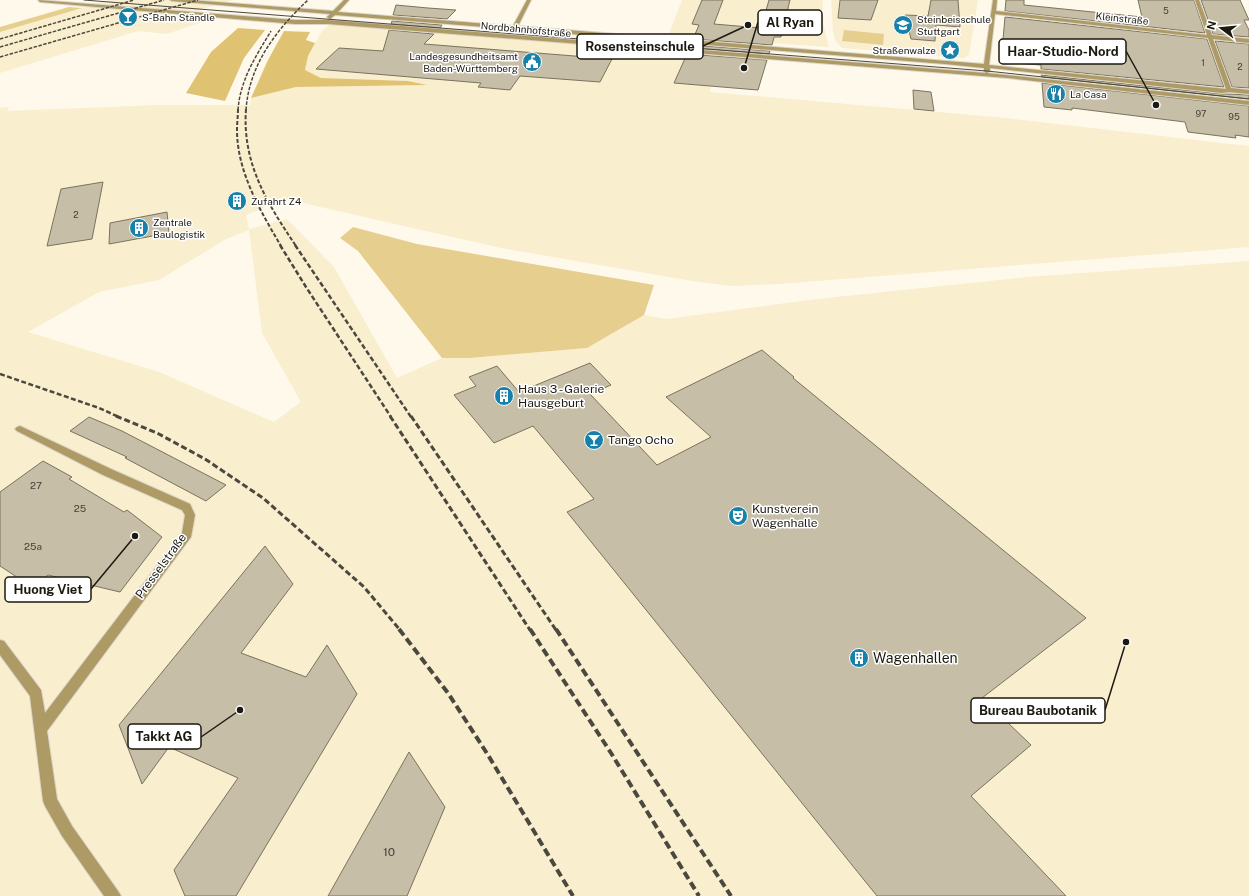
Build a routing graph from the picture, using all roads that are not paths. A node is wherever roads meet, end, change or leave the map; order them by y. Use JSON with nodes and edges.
{"nodes":[{"id":1,"x":172,"y":0,"type":"edge"},
{"id":2,"x":347,"y":0,"type":"edge"},
{"id":3,"x":529,"y":0,"type":"edge"},
{"id":4,"x":995,"y":0,"type":"edge"},
{"id":5,"x":1197,"y":0,"type":"edge"},
{"id":6,"x":40,"y":1,"type":"edge"},
{"id":7,"x":993,"y":12,"type":"junction"},
{"id":8,"x":333,"y":14,"type":"junction"},
{"id":9,"x":328,"y":22,"type":"junction"},
{"id":10,"x":514,"y":28,"type":"junction"},
{"id":11,"x":1211,"y":37,"type":"junction"},
{"id":12,"x":1249,"y":41,"type":"edge"},
{"id":13,"x":986,"y":66,"type":"junction"},
{"id":14,"x":984,"y":75,"type":"junction"},
{"id":15,"x":1229,"y":90,"type":"junction"},
{"id":16,"x":1246,"y":92,"type":"edge"},
{"id":17,"x":1211,"y":98,"type":"junction"},
{"id":18,"x":1249,"y":103,"type":"edge"},
{"id":19,"x":20,"y":429,"type":"dead end"},
{"id":20,"x":0,"y":645,"type":"edge"},
{"id":21,"x":40,"y":730,"type":"junction"},
{"id":22,"x":112,"y":896,"type":"edge"}],
"edges":[{"from":1,"to":8,"type":"street","name":"Nordbahnhofstraße"},
{"from":2,"to":8,"type":"street"},
{"from":3,"to":10,"type":"street"},
{"from":4,"to":7,"type":"street"},
{"from":5,"to":11,"type":"street"},
{"from":6,"to":9,"type":"street","name":"Nordbahnhofstraße"},
{"from":7,"to":11,"type":"street","name":"Kleinstraße"},
{"from":7,"to":13,"type":"street"},
{"from":8,"to":9,"type":"street"},
{"from":8,"to":10,"type":"street","name":"Nordbahnhofstraße"},
{"from":9,"to":14,"type":"street","name":"Nordbahnhofstraße"},
{"from":10,"to":13,"type":"street","name":"Nordbahnhofstraße"},
{"from":11,"to":12,"type":"street","name":"Kleinstraße"},
{"from":11,"to":15,"type":"street"},
{"from":13,"to":14,"type":"street"},
{"from":13,"to":15,"type":"street","name":"Nordbahnhofstraße"},
{"from":14,"to":17,"type":"street","name":"Nordbahnhofstraße"},
{"from":15,"to":16,"type":"street","name":"Nordbahnhofstraße"},
{"from":15,"to":17,"type":"street"},
{"from":16,"to":18,"type":"street"},
{"from":17,"to":18,"type":"street","name":"Nordbahnhofstraße"},
{"from":19,"to":21,"type":"street","name":"Presselstraße"},
{"from":20,"to":21,"type":"street"},
{"from":21,"to":22,"type":"street"}]}
